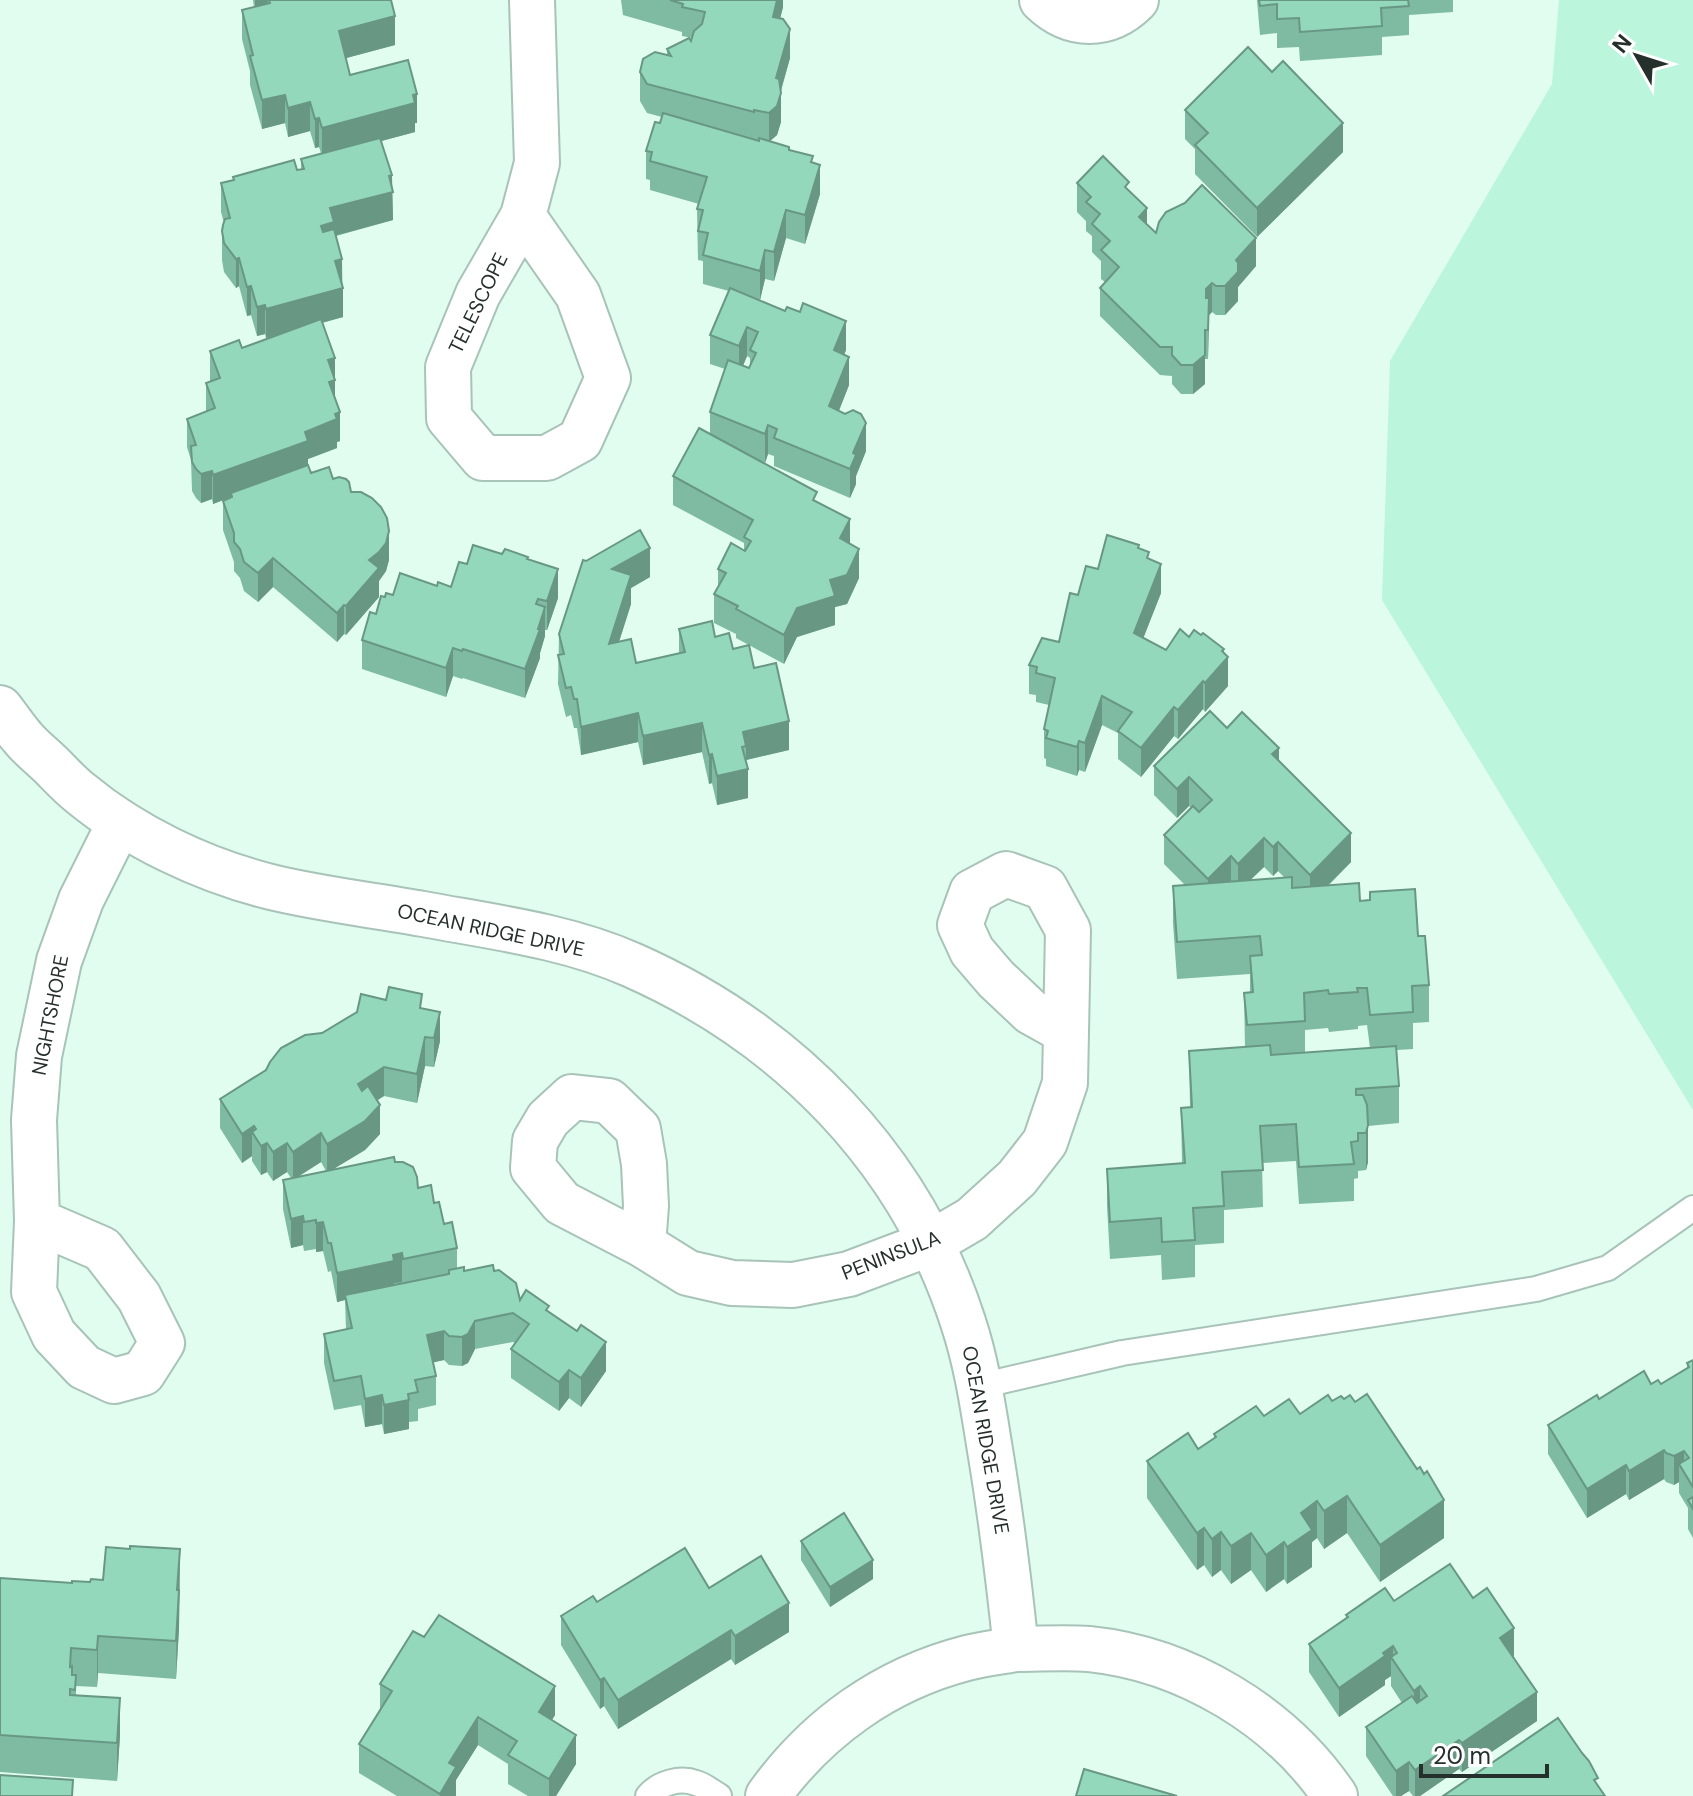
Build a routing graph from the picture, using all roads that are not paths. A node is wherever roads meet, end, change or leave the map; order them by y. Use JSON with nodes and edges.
{"nodes":[{"id":1,"x":532,"y":0,"type":"edge"},
{"id":2,"x":1042,"y":0,"type":"edge"},
{"id":3,"x":1136,"y":0,"type":"edge"},
{"id":4,"x":523,"y":216,"type":"junction"},
{"id":5,"x":0,"y":708,"type":"edge"},
{"id":6,"x":120,"y":822,"type":"junction"},
{"id":7,"x":1065,"y":1031,"type":"dead end"},
{"id":8,"x":1693,"y":1208,"type":"edge"},
{"id":9,"x":37,"y":1221,"type":"dead end"},
{"id":10,"x":931,"y":1243,"type":"junction"},
{"id":11,"x":643,"y":1245,"type":"dead end"},
{"id":12,"x":980,"y":1386,"type":"junction"},
{"id":13,"x":1016,"y":1649,"type":"junction"},
{"id":14,"x":648,"y":1796,"type":"edge"},
{"id":15,"x":719,"y":1796,"type":"edge"},
{"id":16,"x":768,"y":1796,"type":"edge"},
{"id":17,"x":1335,"y":1796,"type":"edge"}],
"edges":[{"from":1,"to":4,"type":"street","name":"TELESCOPE"},
{"from":2,"to":3,"type":"street"},
{"from":4,"to":4,"type":"street","name":"TELESCOPE"},
{"from":5,"to":6,"type":"street","name":"OCEAN RIDGE DRIVE"},
{"from":6,"to":9,"type":"street","name":"NIGHTSHORE"},
{"from":6,"to":10,"type":"street","name":"OCEAN RIDGE DRIVE"},
{"from":7,"to":10,"type":"street","name":"PENINSULA"},
{"from":8,"to":12,"type":"lane"},
{"from":10,"to":11,"type":"street","name":"PENINSULA"},
{"from":10,"to":12,"type":"street","name":"OCEAN RIDGE DRIVE"},
{"from":12,"to":13,"type":"street","name":"OCEAN RIDGE DRIVE"},
{"from":13,"to":16,"type":"street"},
{"from":13,"to":17,"type":"street"},
{"from":14,"to":15,"type":"lane"}]}
